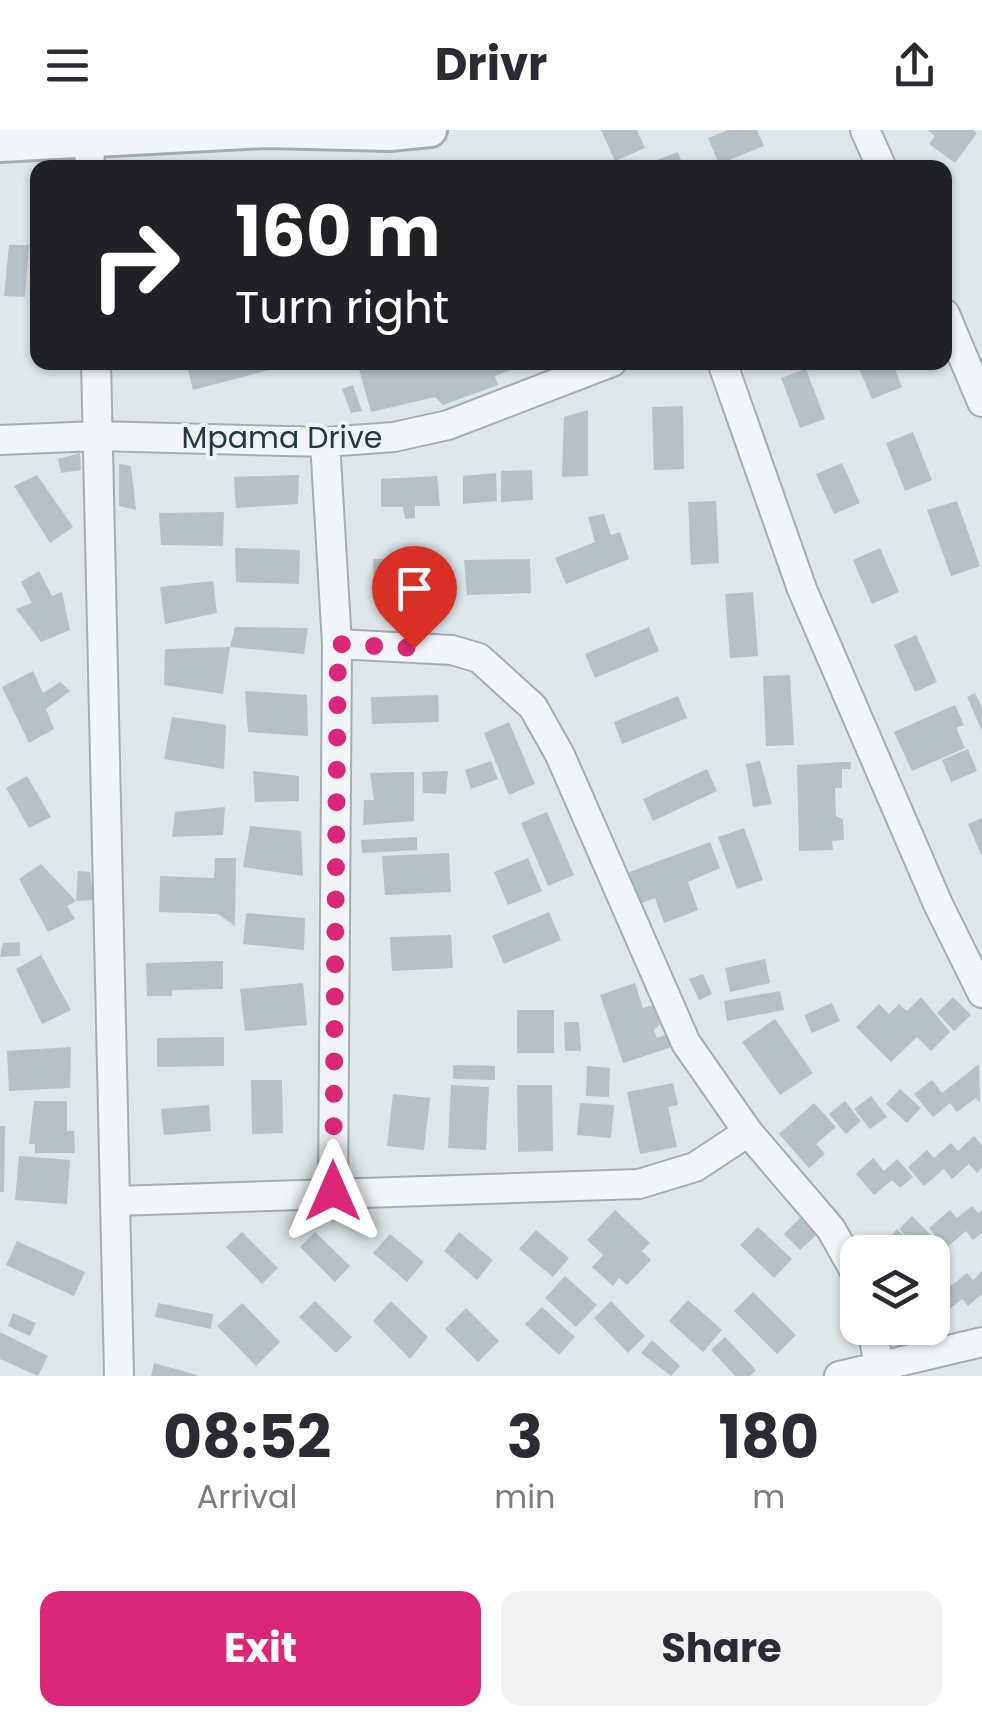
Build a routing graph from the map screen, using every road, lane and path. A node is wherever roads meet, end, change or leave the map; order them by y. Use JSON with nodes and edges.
{"nodes":[{"id":1,"x":430,"y":130,"type":"edge"},
{"id":2,"x":865,"y":130,"type":"edge"},
{"id":3,"x":0,"y":145,"type":"edge"},
{"id":4,"x":90,"y":153,"type":"edge"},
{"id":5,"x":878,"y":160,"type":"edge"},
{"id":6,"x":952,"y":331,"type":"edge"},
{"id":7,"x":96,"y":370,"type":"edge"},
{"id":8,"x":591,"y":370,"type":"edge"},
{"id":9,"x":725,"y":370,"type":"edge"},
{"id":10,"x":982,"y":402,"type":"edge"},
{"id":11,"x":97,"y":436,"type":"junction"},
{"id":12,"x":0,"y":440,"type":"edge"},
{"id":13,"x":325,"y":442,"type":"junction"},
{"id":14,"x":338,"y":644,"type":"junction"},
{"id":15,"x":982,"y":993,"type":"edge"},
{"id":16,"x":748,"y":1132,"type":"junction"},
{"id":17,"x":333,"y":1191,"type":"junction"},
{"id":18,"x":116,"y":1201,"type":"junction"},
{"id":19,"x":840,"y":1245,"type":"edge"},
{"id":20,"x":982,"y":1342,"type":"edge"},
{"id":21,"x":875,"y":1345,"type":"edge"},
{"id":22,"x":879,"y":1366,"type":"junction"},
{"id":23,"x":119,"y":1376,"type":"edge"},
{"id":24,"x":839,"y":1376,"type":"edge"}],
"edges":[{"from":1,"to":4,"type":"street"},
{"from":2,"to":5,"type":"street"},
{"from":3,"to":4,"type":"street"},
{"from":6,"to":10,"type":"street"},
{"from":7,"to":11,"type":"street"},
{"from":8,"to":13,"type":"street","name":"Mpama Drive"},
{"from":9,"to":15,"type":"street"},
{"from":11,"to":12,"type":"street","name":"Mpama Drive"},
{"from":11,"to":13,"type":"street","name":"Mpama Drive"},
{"from":11,"to":18,"type":"street"},
{"from":13,"to":14,"type":"street"},
{"from":14,"to":16,"type":"street"},
{"from":14,"to":17,"type":"street"},
{"from":16,"to":17,"type":"street"},
{"from":16,"to":19,"type":"street"},
{"from":17,"to":18,"type":"street"},
{"from":18,"to":23,"type":"street"},
{"from":20,"to":22,"type":"street"},
{"from":21,"to":22,"type":"street"},
{"from":22,"to":24,"type":"street"}]}
